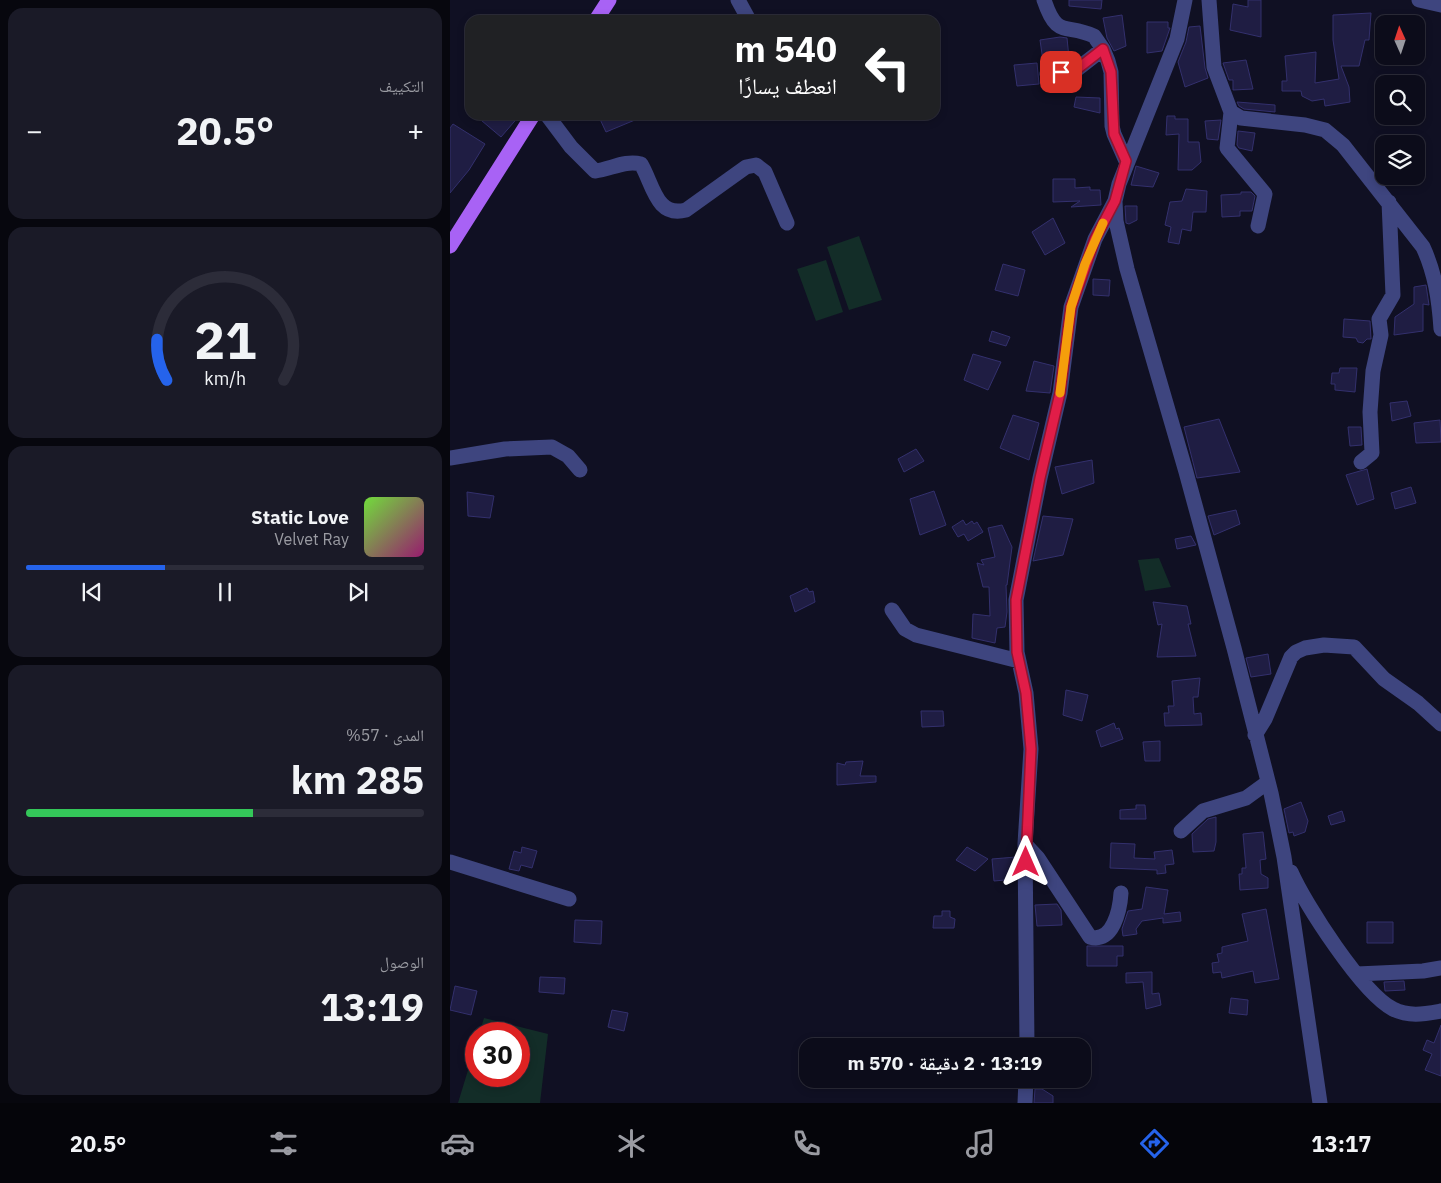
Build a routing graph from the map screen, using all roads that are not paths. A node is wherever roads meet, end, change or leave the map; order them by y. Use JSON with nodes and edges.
{"nodes":[{"id":1,"x":609,"y":0,"type":"edge"},
{"id":2,"x":738,"y":0,"type":"edge"},
{"id":3,"x":1044,"y":0,"type":"edge"},
{"id":4,"x":1185,"y":0,"type":"edge"},
{"id":5,"x":1209,"y":0,"type":"edge"},
{"id":6,"x":1419,"y":0,"type":"edge"},
{"id":7,"x":1441,"y":5,"type":"edge"},
{"id":8,"x":599,"y":15,"type":"edge"},
{"id":9,"x":747,"y":15,"type":"edge"},
{"id":10,"x":1103,"y":49,"type":"junction"},
{"id":11,"x":1047,"y":74,"type":"dead end"},
{"id":12,"x":1231,"y":112,"type":"junction"},
{"id":13,"x":530,"y":120,"type":"edge"},
{"id":14,"x":551,"y":120,"type":"edge"},
{"id":15,"x":1126,"y":161,"type":"junction"},
{"id":16,"x":1115,"y":201,"type":"junction"},
{"id":17,"x":1389,"y":202,"type":"junction"},
{"id":18,"x":787,"y":223,"type":"dead end"},
{"id":19,"x":1258,"y":226,"type":"dead end"},
{"id":20,"x":450,"y":246,"type":"edge"},
{"id":21,"x":1436,"y":263,"type":"edge"},
{"id":22,"x":1441,"y":329,"type":"edge"},
{"id":23,"x":450,"y":458,"type":"edge"},
{"id":24,"x":1361,"y":462,"type":"dead end"},
{"id":25,"x":580,"y":470,"type":"dead end"},
{"id":26,"x":892,"y":610,"type":"dead end"},
{"id":27,"x":1019,"y":661,"type":"junction"},
{"id":28,"x":1441,"y":724,"type":"edge"},
{"id":29,"x":1255,"y":735,"type":"junction"},
{"id":30,"x":1268,"y":782,"type":"junction"},
{"id":31,"x":1182,"y":831,"type":"dead end"},
{"id":32,"x":1025,"y":844,"type":"junction"},
{"id":33,"x":1284,"y":857,"type":"junction"},
{"id":34,"x":450,"y":862,"type":"edge"},
{"id":35,"x":1121,"y":894,"type":"dead end"},
{"id":36,"x":569,"y":898,"type":"dead end"},
{"id":37,"x":1441,"y":968,"type":"edge"},
{"id":38,"x":1357,"y":974,"type":"junction"},
{"id":39,"x":1441,"y":1010,"type":"edge"},
{"id":40,"x":1027,"y":1038,"type":"edge"},
{"id":41,"x":1026,"y":1088,"type":"edge"},
{"id":42,"x":1025,"y":1103,"type":"edge"},
{"id":43,"x":1320,"y":1103,"type":"edge"}],
"edges":[{"from":1,"to":8,"type":"main road"},
{"from":2,"to":9,"type":"street"},
{"from":3,"to":10,"type":"street"},
{"from":4,"to":15,"type":"street"},
{"from":5,"to":12,"type":"street"},
{"from":6,"to":7,"type":"street"},
{"from":10,"to":11,"type":"street"},
{"from":10,"to":15,"type":"street"},
{"from":12,"to":17,"type":"street"},
{"from":12,"to":19,"type":"street"},
{"from":13,"to":20,"type":"main road"},
{"from":14,"to":18,"type":"street"},
{"from":15,"to":16,"type":"street"},
{"from":16,"to":27,"type":"street"},
{"from":16,"to":29,"type":"street"},
{"from":17,"to":21,"type":"street"},
{"from":17,"to":24,"type":"street"},
{"from":21,"to":22,"type":"street"},
{"from":23,"to":25,"type":"street"},
{"from":26,"to":27,"type":"street"},
{"from":27,"to":32,"type":"street"},
{"from":28,"to":29,"type":"street"},
{"from":29,"to":30,"type":"street"},
{"from":30,"to":31,"type":"street"},
{"from":30,"to":33,"type":"street"},
{"from":32,"to":35,"type":"street"},
{"from":32,"to":40,"type":"street"},
{"from":33,"to":38,"type":"street"},
{"from":33,"to":43,"type":"street"},
{"from":34,"to":36,"type":"street"},
{"from":37,"to":38,"type":"street"},
{"from":38,"to":39,"type":"street"},
{"from":41,"to":42,"type":"street"}]}
